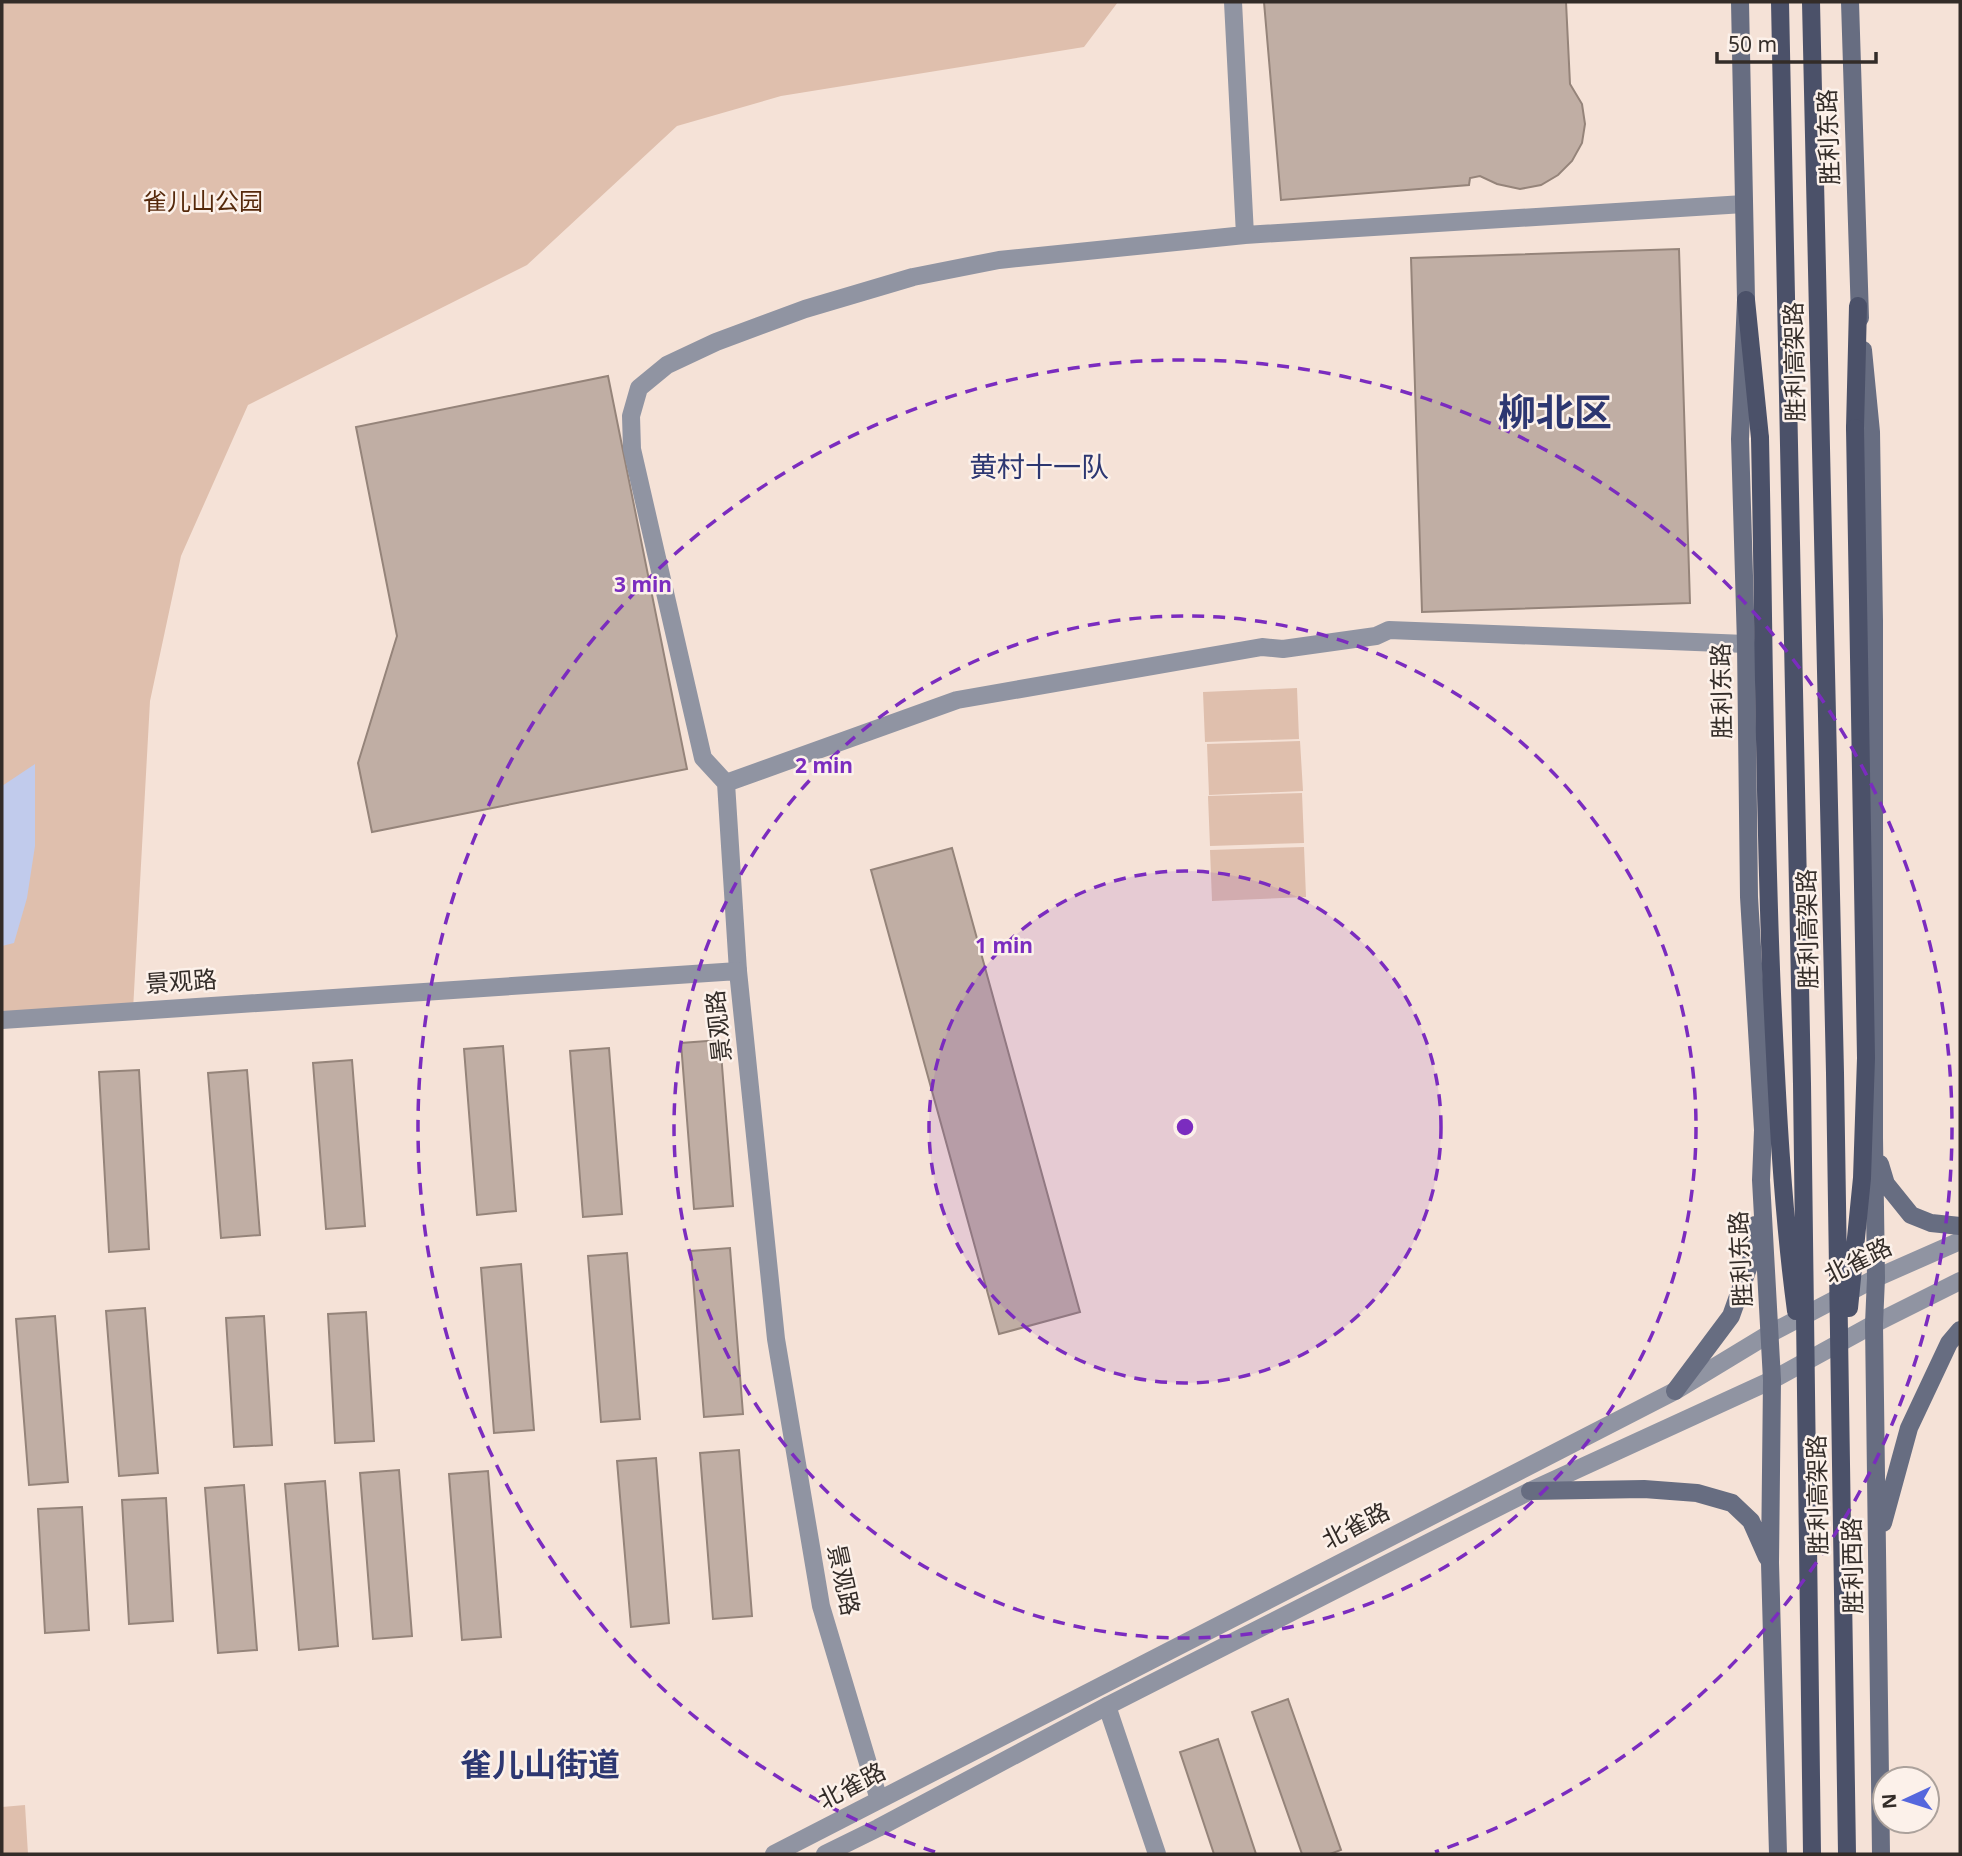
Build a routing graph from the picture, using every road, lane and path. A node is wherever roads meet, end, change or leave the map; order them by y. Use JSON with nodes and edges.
{"nodes":[{"id":1,"x":1233,"y":2,"type":"edge"},
{"id":2,"x":1740,"y":2,"type":"edge"},
{"id":3,"x":1780,"y":2,"type":"edge"},
{"id":4,"x":1811,"y":2,"type":"edge"},
{"id":5,"x":1850,"y":2,"type":"edge"},
{"id":6,"x":1744,"y":204,"type":"junction"},
{"id":7,"x":1245,"y":235,"type":"junction"},
{"id":8,"x":1746,"y":300,"type":"junction"},
{"id":9,"x":1858,"y":306,"type":"junction"},
{"id":10,"x":1746,"y":644,"type":"junction"},
{"id":11,"x":726,"y":783,"type":"junction"},
{"id":12,"x":738,"y":971,"type":"junction"},
{"id":13,"x":2,"y":1020,"type":"edge"},
{"id":14,"x":1874,"y":1138,"type":"junction"},
{"id":15,"x":1761,"y":1180,"type":"junction"},
{"id":16,"x":1960,"y":1226,"type":"edge"},
{"id":17,"x":1960,"y":1241,"type":"edge"},
{"id":18,"x":1876,"y":1278,"type":"junction"},
{"id":19,"x":1960,"y":1281,"type":"edge"},
{"id":20,"x":1874,"y":1324,"type":"junction"},
{"id":21,"x":1960,"y":1330,"type":"edge"},
{"id":22,"x":1769,"y":1334,"type":"junction"},
{"id":23,"x":1772,"y":1380,"type":"junction"},
{"id":24,"x":1675,"y":1391,"type":"junction"},
{"id":25,"x":1840,"y":1391,"type":"junction"},
{"id":26,"x":1807,"y":1394,"type":"junction"},
{"id":27,"x":1530,"y":1490,"type":"junction"},
{"id":28,"x":1877,"y":1543,"type":"junction"},
{"id":29,"x":1770,"y":1563,"type":"junction"},
{"id":30,"x":1107,"y":1706,"type":"junction"},
{"id":31,"x":879,"y":1800,"type":"junction"},
{"id":32,"x":774,"y":1854,"type":"edge"},
{"id":33,"x":825,"y":1854,"type":"edge"},
{"id":34,"x":1157,"y":1854,"type":"edge"},
{"id":35,"x":1778,"y":1854,"type":"edge"},
{"id":36,"x":1812,"y":1854,"type":"edge"},
{"id":37,"x":1847,"y":1854,"type":"edge"},
{"id":38,"x":1881,"y":1854,"type":"edge"}],
"edges":[{"from":1,"to":7,"type":"street"},
{"from":2,"to":6,"type":"main road","name":"胜利东路"},
{"from":3,"to":26,"type":"main road","name":"胜利高架路","bridge":true},
{"from":4,"to":25,"type":"main road","name":"胜利高架路","bridge":true},
{"from":5,"to":9,"type":"main road","name":"胜利东路"},
{"from":6,"to":7,"type":"street"},
{"from":6,"to":8,"type":"main road","name":"胜利东路"},
{"from":7,"to":11,"type":"street"},
{"from":8,"to":10,"type":"main road","name":"胜利东路"},
{"from":8,"to":26,"type":"main road","bridge":true},
{"from":9,"to":14,"type":"main road","name":"胜利东路"},
{"from":9,"to":25,"type":"main road","bridge":true},
{"from":10,"to":11,"type":"street"},
{"from":10,"to":15,"type":"main road","name":"胜利东路"},
{"from":11,"to":12,"type":"street"},
{"from":12,"to":13,"type":"street","name":"景观路"},
{"from":12,"to":31,"type":"street","name":"景观路"},
{"from":14,"to":16,"type":"main road"},
{"from":14,"to":18,"type":"main road","name":"胜利东路"},
{"from":15,"to":22,"type":"main road","name":"胜利东路"},
{"from":15,"to":24,"type":"main road"},
{"from":17,"to":18,"type":"street","name":"北雀路"},
{"from":18,"to":20,"type":"main road","name":"胜利西路"},
{"from":18,"to":22,"type":"street","name":"北雀路"},
{"from":19,"to":20,"type":"street","name":"北雀路"},
{"from":20,"to":23,"type":"street","name":"北雀路"},
{"from":20,"to":28,"type":"main road","name":"胜利西路"},
{"from":21,"to":28,"type":"main road"},
{"from":22,"to":23,"type":"main road","name":"胜利东路"},
{"from":22,"to":24,"type":"street","name":"北雀路"},
{"from":23,"to":27,"type":"street","name":"北雀路"},
{"from":23,"to":29,"type":"main road"},
{"from":24,"to":31,"type":"street","name":"北雀路"},
{"from":25,"to":37,"type":"main road","name":"胜利高架路","bridge":true},
{"from":26,"to":36,"type":"main road","name":"胜利高架路","bridge":true},
{"from":27,"to":29,"type":"main road"},
{"from":27,"to":30,"type":"street","name":"北雀路"},
{"from":28,"to":38,"type":"main road","name":"胜利西路"},
{"from":29,"to":35,"type":"main road"},
{"from":30,"to":33,"type":"street","name":"北雀路"},
{"from":30,"to":34,"type":"street"},
{"from":31,"to":32,"type":"street","name":"北雀路"}]}
